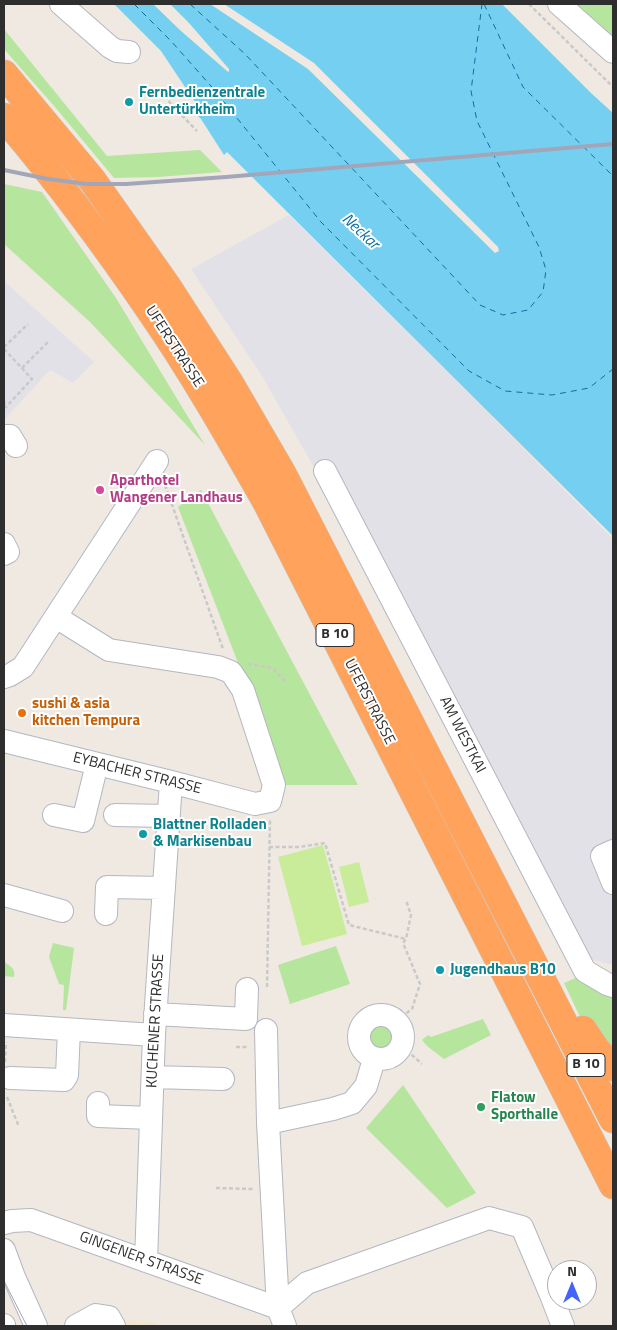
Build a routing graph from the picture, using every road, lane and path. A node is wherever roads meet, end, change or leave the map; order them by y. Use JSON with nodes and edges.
{"nodes":[{"id":1,"x":61,"y":4,"type":"edge"},
{"id":2,"x":529,"y":4,"type":"edge"},
{"id":3,"x":559,"y":4,"type":"edge"},
{"id":4,"x":129,"y":52,"type":"dead end"},
{"id":5,"x":613,"y":52,"type":"edge"},
{"id":6,"x":4,"y":74,"type":"edge"},
{"id":7,"x":613,"y":87,"type":"edge"},
{"id":8,"x":168,"y":88,"type":"dead end"},
{"id":9,"x":4,"y":117,"type":"edge"},
{"id":10,"x":197,"y":130,"type":"dead end"},
{"id":11,"x":28,"y":324,"type":"dead end"},
{"id":12,"x":49,"y":341,"type":"dead end"},
{"id":13,"x":4,"y":348,"type":"edge"},
{"id":14,"x":22,"y":368,"type":"junction"},
{"id":15,"x":4,"y":401,"type":"edge"},
{"id":16,"x":157,"y":461,"type":"joint"},
{"id":17,"x":325,"y":471,"type":"dead end"},
{"id":18,"x":4,"y":544,"type":"edge"},
{"id":19,"x":4,"y":554,"type":"edge"},
{"id":20,"x":56,"y":617,"type":"junction"},
{"id":21,"x":229,"y":666,"type":"junction"},
{"id":22,"x":4,"y":677,"type":"edge"},
{"id":23,"x":287,"y":683,"type":"dead end"},
{"id":24,"x":4,"y":741,"type":"edge"},
{"id":25,"x":97,"y":764,"type":"junction"},
{"id":26,"x":171,"y":782,"type":"junction"},
{"id":27,"x":270,"y":801,"type":"junction"},
{"id":28,"x":54,"y":815,"type":"dead end"},
{"id":29,"x":115,"y":815,"type":"dead end"},
{"id":30,"x":168,"y":816,"type":"junction"},
{"id":31,"x":269,"y":847,"type":"junction"},
{"id":32,"x":613,"y":852,"type":"edge"},
{"id":33,"x":110,"y":875,"type":"dead end"},
{"id":34,"x":613,"y":883,"type":"edge"},
{"id":35,"x":164,"y":885,"type":"junction"},
{"id":36,"x":4,"y":895,"type":"edge"},
{"id":37,"x":406,"y":900,"type":"dead end"},
{"id":38,"x":62,"y":911,"type":"dead end"},
{"id":39,"x":106,"y":914,"type":"dead end"},
{"id":40,"x":406,"y":938,"type":"junction"},
{"id":41,"x":611,"y":980,"type":"edge"},
{"id":42,"x":257,"y":990,"type":"joint"},
{"id":43,"x":558,"y":1011,"type":"junction"},
{"id":44,"x":396,"y":1021,"type":"junction"},
{"id":45,"x":4,"y":1025,"type":"edge"},
{"id":46,"x":155,"y":1025,"type":"junction"},
{"id":47,"x":70,"y":1030,"type":"junction"},
{"id":48,"x":266,"y":1030,"type":"dead end"},
{"id":49,"x":402,"y":1046,"type":"junction"},
{"id":50,"x":374,"y":1059,"type":"junction"},
{"id":51,"x":422,"y":1064,"type":"dead end"},
{"id":52,"x":613,"y":1067,"type":"edge"},
{"id":53,"x":153,"y":1076,"type":"junction"},
{"id":54,"x":10,"y":1078,"type":"dead end"},
{"id":55,"x":223,"y":1079,"type":"dead end"},
{"id":56,"x":98,"y":1103,"type":"dead end"},
{"id":57,"x":151,"y":1118,"type":"junction"},
{"id":58,"x":613,"y":1119,"type":"edge"},
{"id":59,"x":268,"y":1123,"type":"junction"},
{"id":60,"x":613,"y":1185,"type":"edge"},
{"id":61,"x":216,"y":1188,"type":"dead end"},
{"id":62,"x":272,"y":1189,"type":"junction"},
{"id":63,"x":4,"y":1224,"type":"edge"},
{"id":64,"x":4,"y":1250,"type":"edge"},
{"id":65,"x":146,"y":1261,"type":"junction"},
{"id":66,"x":281,"y":1317,"type":"edge"},
{"id":67,"x":36,"y":1326,"type":"edge"},
{"id":68,"x":76,"y":1326,"type":"edge"},
{"id":69,"x":114,"y":1326,"type":"edge"},
{"id":70,"x":562,"y":1326,"type":"edge"}],
"edges":[{"from":1,"to":4,"type":"street"},
{"from":2,"to":7,"type":"path"},
{"from":3,"to":5,"type":"street"},
{"from":6,"to":43,"type":"highway","name":"UFERSTRASSE","number":"B 10"},
{"from":8,"to":10,"type":"path"},
{"from":9,"to":60,"type":"highway","name":"UFERSTRASSE","number":"B 10"},
{"from":11,"to":13,"type":"path"},
{"from":12,"to":14,"type":"path"},
{"from":13,"to":14,"type":"path"},
{"from":14,"to":15,"type":"path"},
{"from":16,"to":20,"type":"street"},
{"from":16,"to":21,"type":"path"},
{"from":17,"to":41,"type":"street","name":"AM WESTKAI"},
{"from":18,"to":19,"type":"street"},
{"from":20,"to":21,"type":"street"},
{"from":20,"to":22,"type":"street"},
{"from":21,"to":23,"type":"path"},
{"from":21,"to":27,"type":"street"},
{"from":24,"to":25,"type":"street","name":"EYBACHER STRASSE"},
{"from":25,"to":26,"type":"street","name":"EYBACHER STRASSE"},
{"from":25,"to":28,"type":"street"},
{"from":26,"to":27,"type":"street","name":"EYBACHER STRASSE"},
{"from":26,"to":30,"type":"street","name":"KUCHENER STRASSE"},
{"from":27,"to":31,"type":"path"},
{"from":29,"to":30,"type":"street"},
{"from":30,"to":35,"type":"street","name":"KUCHENER STRASSE"},
{"from":31,"to":40,"type":"path"},
{"from":31,"to":42,"type":"path"},
{"from":32,"to":34,"type":"street"},
{"from":33,"to":35,"type":"street"},
{"from":35,"to":39,"type":"street"},
{"from":35,"to":46,"type":"street","name":"KUCHENER STRASSE"},
{"from":36,"to":38,"type":"street"},
{"from":37,"to":40,"type":"path"},
{"from":40,"to":44,"type":"path"},
{"from":42,"to":46,"type":"street"},
{"from":43,"to":52,"type":"highway","number":"B 10"},
{"from":43,"to":58,"type":"highway","name":"UFERSTRASSE","number":"B 10"},
{"from":44,"to":49,"type":"street"},
{"from":44,"to":50,"type":"street"},
{"from":45,"to":47,"type":"street"},
{"from":46,"to":47,"type":"street"},
{"from":46,"to":53,"type":"street","name":"KUCHENER STRASSE"},
{"from":47,"to":54,"type":"street"},
{"from":48,"to":59,"type":"street"},
{"from":49,"to":50,"type":"street"},
{"from":49,"to":51,"type":"path"},
{"from":50,"to":59,"type":"street"},
{"from":53,"to":55,"type":"street"},
{"from":53,"to":57,"type":"street","name":"KUCHENER STRASSE"},
{"from":56,"to":57,"type":"street"},
{"from":57,"to":65,"type":"street","name":"KUCHENER STRASSE"},
{"from":59,"to":62,"type":"street"},
{"from":61,"to":62,"type":"path"},
{"from":62,"to":66,"type":"street"},
{"from":63,"to":65,"type":"street","name":"GINGENER STRASSE"},
{"from":64,"to":67,"type":"street"},
{"from":65,"to":66,"type":"street","name":"GINGENER STRASSE"},
{"from":66,"to":70,"type":"street"},
{"from":68,"to":69,"type":"street"}]}
